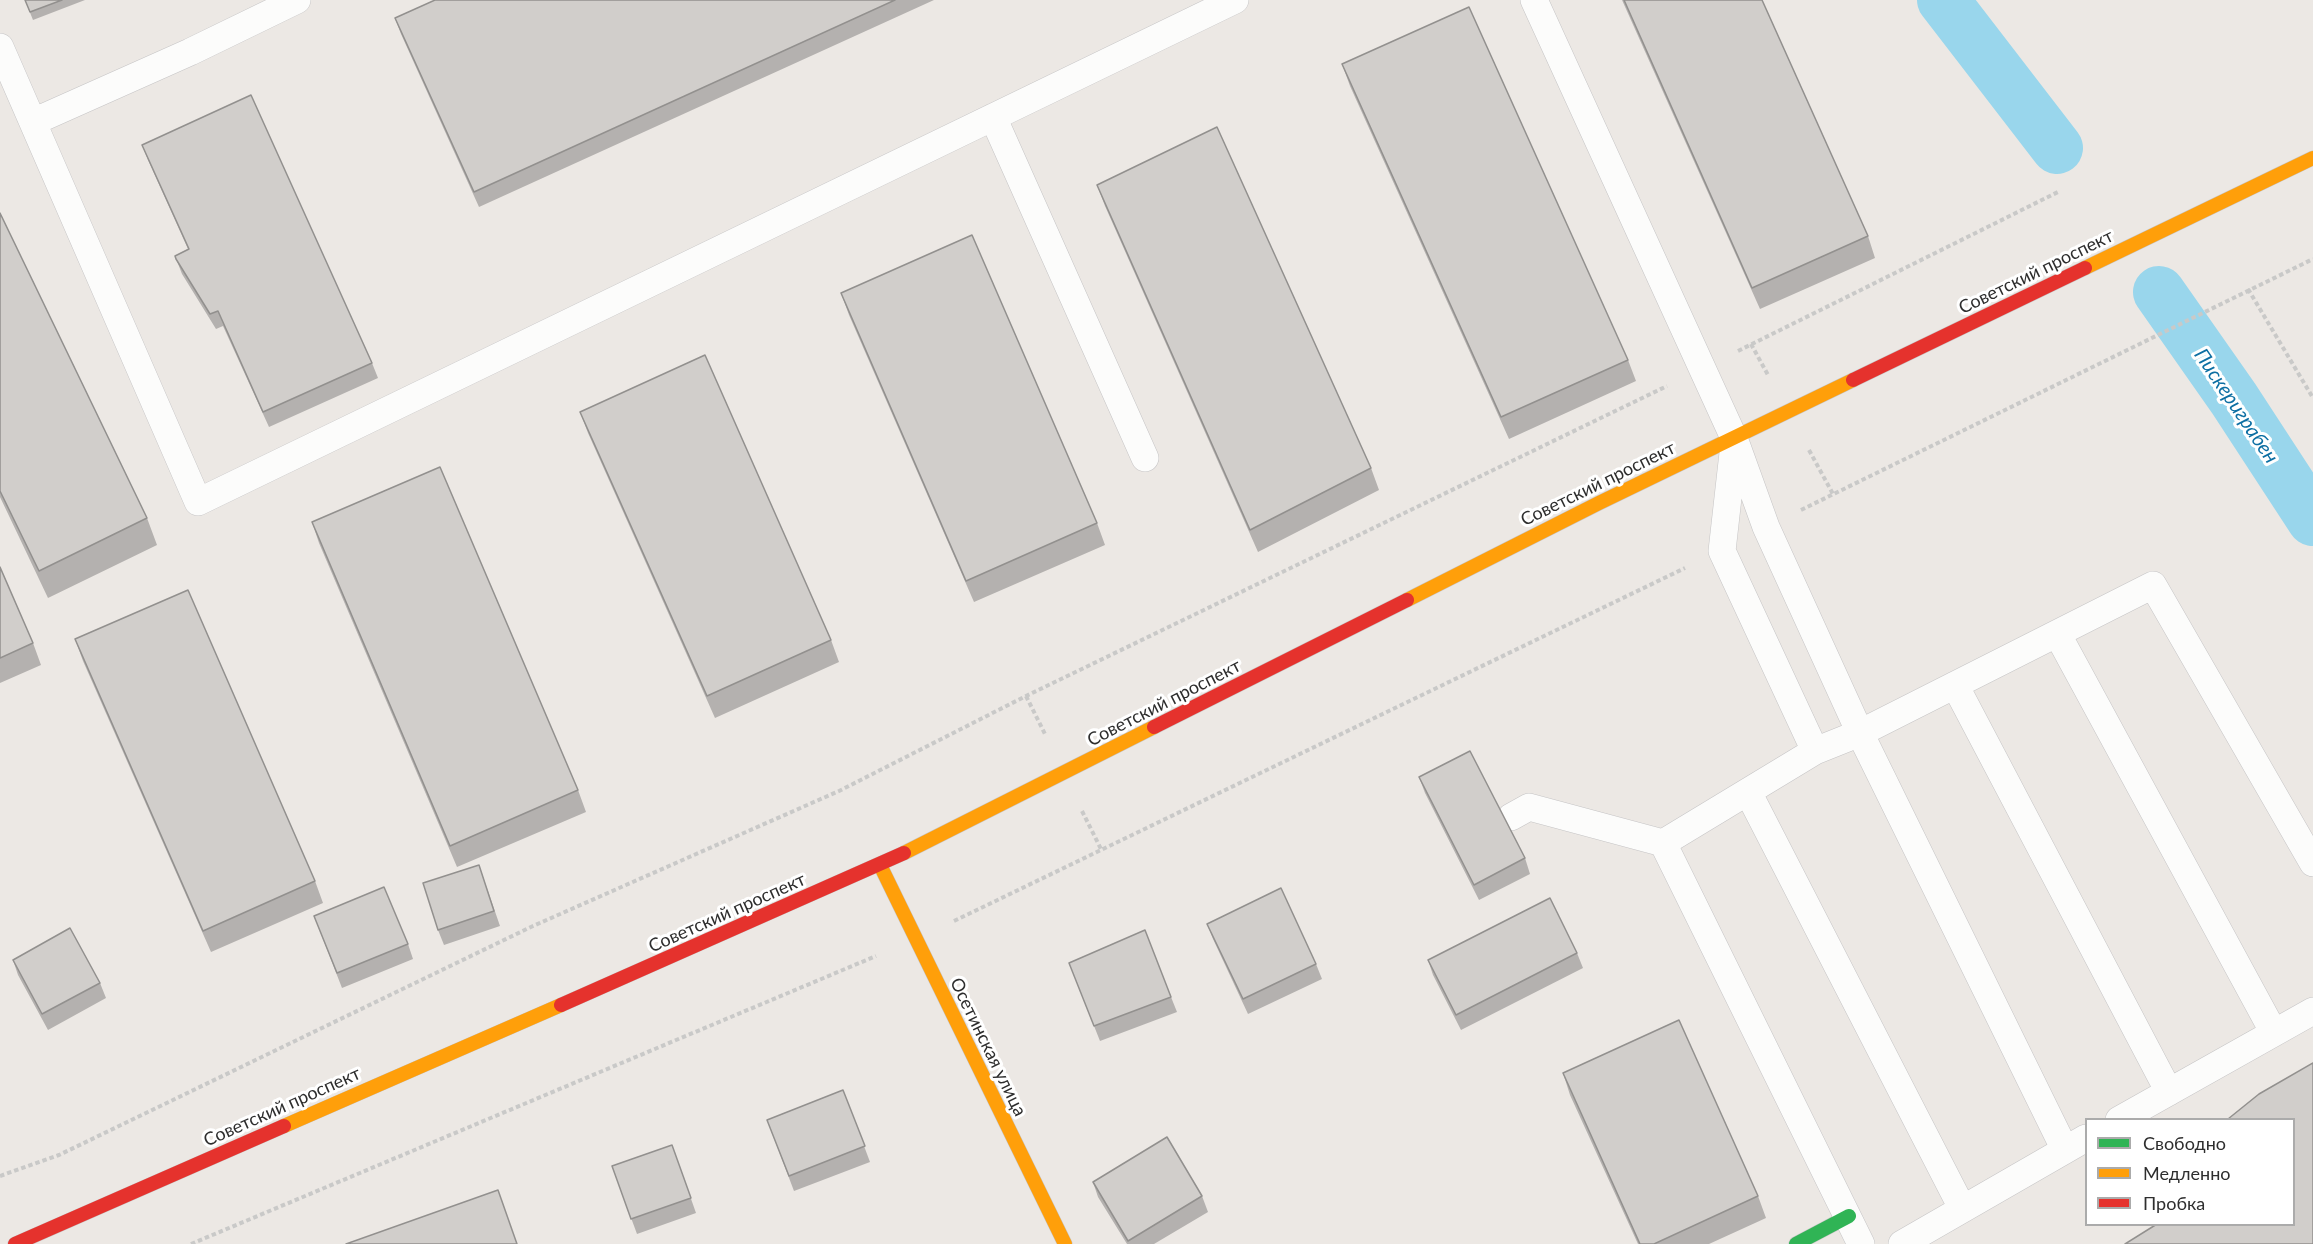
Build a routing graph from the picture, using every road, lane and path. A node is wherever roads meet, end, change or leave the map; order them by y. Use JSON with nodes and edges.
{"nodes":[{"id":1,"x":297,"y":0,"type":"edge"},
{"id":2,"x":1234,"y":0,"type":"edge"},
{"id":3,"x":1534,"y":0,"type":"edge"},
{"id":4,"x":0,"y":47,"type":"edge"},
{"id":5,"x":993,"y":117,"type":"junction"},
{"id":6,"x":33,"y":122,"type":"junction"},
{"id":7,"x":2313,"y":158,"type":"edge"},
{"id":8,"x":2060,"y":191,"type":"dead end"},
{"id":9,"x":2313,"y":259,"type":"edge"},
{"id":10,"x":2248,"y":290,"type":"junction"},
{"id":11,"x":1702,"y":369,"type":"junction"},
{"id":12,"x":2313,"y":398,"type":"edge"},
{"id":13,"x":1734,"y":438,"type":"junction"},
{"id":14,"x":1145,"y":458,"type":"dead end"},
{"id":15,"x":1766,"y":527,"type":"junction"},
{"id":16,"x":1722,"y":550,"type":"junction"},
{"id":17,"x":2058,"y":635,"type":"junction"},
{"id":18,"x":1955,"y":685,"type":"junction"},
{"id":19,"x":1860,"y":733,"type":"junction"},
{"id":20,"x":1815,"y":751,"type":"junction"},
{"id":21,"x":1748,"y":792,"type":"junction"},
{"id":22,"x":1511,"y":817,"type":"dead end"},
{"id":23,"x":1664,"y":843,"type":"junction"},
{"id":24,"x":2313,"y":863,"type":"edge"},
{"id":25,"x":880,"y":865,"type":"junction"},
{"id":26,"x":916,"y":939,"type":"junction"},
{"id":27,"x":2313,"y":1011,"type":"edge"},
{"id":28,"x":2274,"y":1033,"type":"junction"},
{"id":29,"x":2169,"y":1092,"type":"junction"},
{"id":30,"x":2121,"y":1118,"type":"edge"},
{"id":31,"x":2076,"y":1144,"type":"edge"},
{"id":32,"x":0,"y":1176,"type":"edge"},
{"id":33,"x":1962,"y":1208,"type":"junction"},
{"id":34,"x":1849,"y":1216,"type":"junction"},
{"id":35,"x":15,"y":1244,"type":"edge"},
{"id":36,"x":191,"y":1244,"type":"edge"},
{"id":37,"x":1065,"y":1244,"type":"edge"},
{"id":38,"x":1796,"y":1244,"type":"edge"},
{"id":39,"x":1861,"y":1244,"type":"edge"},
{"id":40,"x":1902,"y":1244,"type":"edge"}],
"edges":[{"from":1,"to":6,"type":"lane"},
{"from":2,"to":5,"type":"lane"},
{"from":3,"to":11,"type":"lane"},
{"from":4,"to":6,"type":"lane"},
{"from":5,"to":6,"type":"lane"},
{"from":5,"to":14,"type":"lane"},
{"from":7,"to":13,"type":"main road","name":"Советский проспект"},
{"from":8,"to":11,"type":"path"},
{"from":9,"to":10,"type":"path"},
{"from":10,"to":12,"type":"path"},
{"from":10,"to":15,"type":"path"},
{"from":11,"to":13,"type":"lane"},
{"from":11,"to":32,"type":"path"},
{"from":13,"to":15,"type":"lane"},
{"from":13,"to":16,"type":"lane"},
{"from":13,"to":25,"type":"main road","name":"Советский проспект"},
{"from":15,"to":19,"type":"lane"},
{"from":16,"to":20,"type":"lane"},
{"from":16,"to":26,"type":"path"},
{"from":17,"to":18,"type":"lane"},
{"from":17,"to":24,"type":"lane"},
{"from":17,"to":28,"type":"lane"},
{"from":18,"to":19,"type":"lane"},
{"from":18,"to":29,"type":"lane"},
{"from":19,"to":20,"type":"lane"},
{"from":19,"to":31,"type":"lane"},
{"from":20,"to":21,"type":"lane"},
{"from":21,"to":23,"type":"lane"},
{"from":21,"to":33,"type":"lane"},
{"from":22,"to":23,"type":"lane"},
{"from":23,"to":34,"type":"lane"},
{"from":25,"to":26,"type":"main road","name":"Осетинская улица"},
{"from":25,"to":35,"type":"main road","name":"Советский проспект"},
{"from":26,"to":36,"type":"path"},
{"from":26,"to":37,"type":"main road","name":"Осетинская улица"},
{"from":27,"to":28,"type":"lane"},
{"from":28,"to":29,"type":"lane"},
{"from":29,"to":30,"type":"lane"},
{"from":31,"to":33,"type":"lane"},
{"from":33,"to":40,"type":"lane"},
{"from":34,"to":38,"type":"main road"},
{"from":34,"to":39,"type":"lane"}]}
